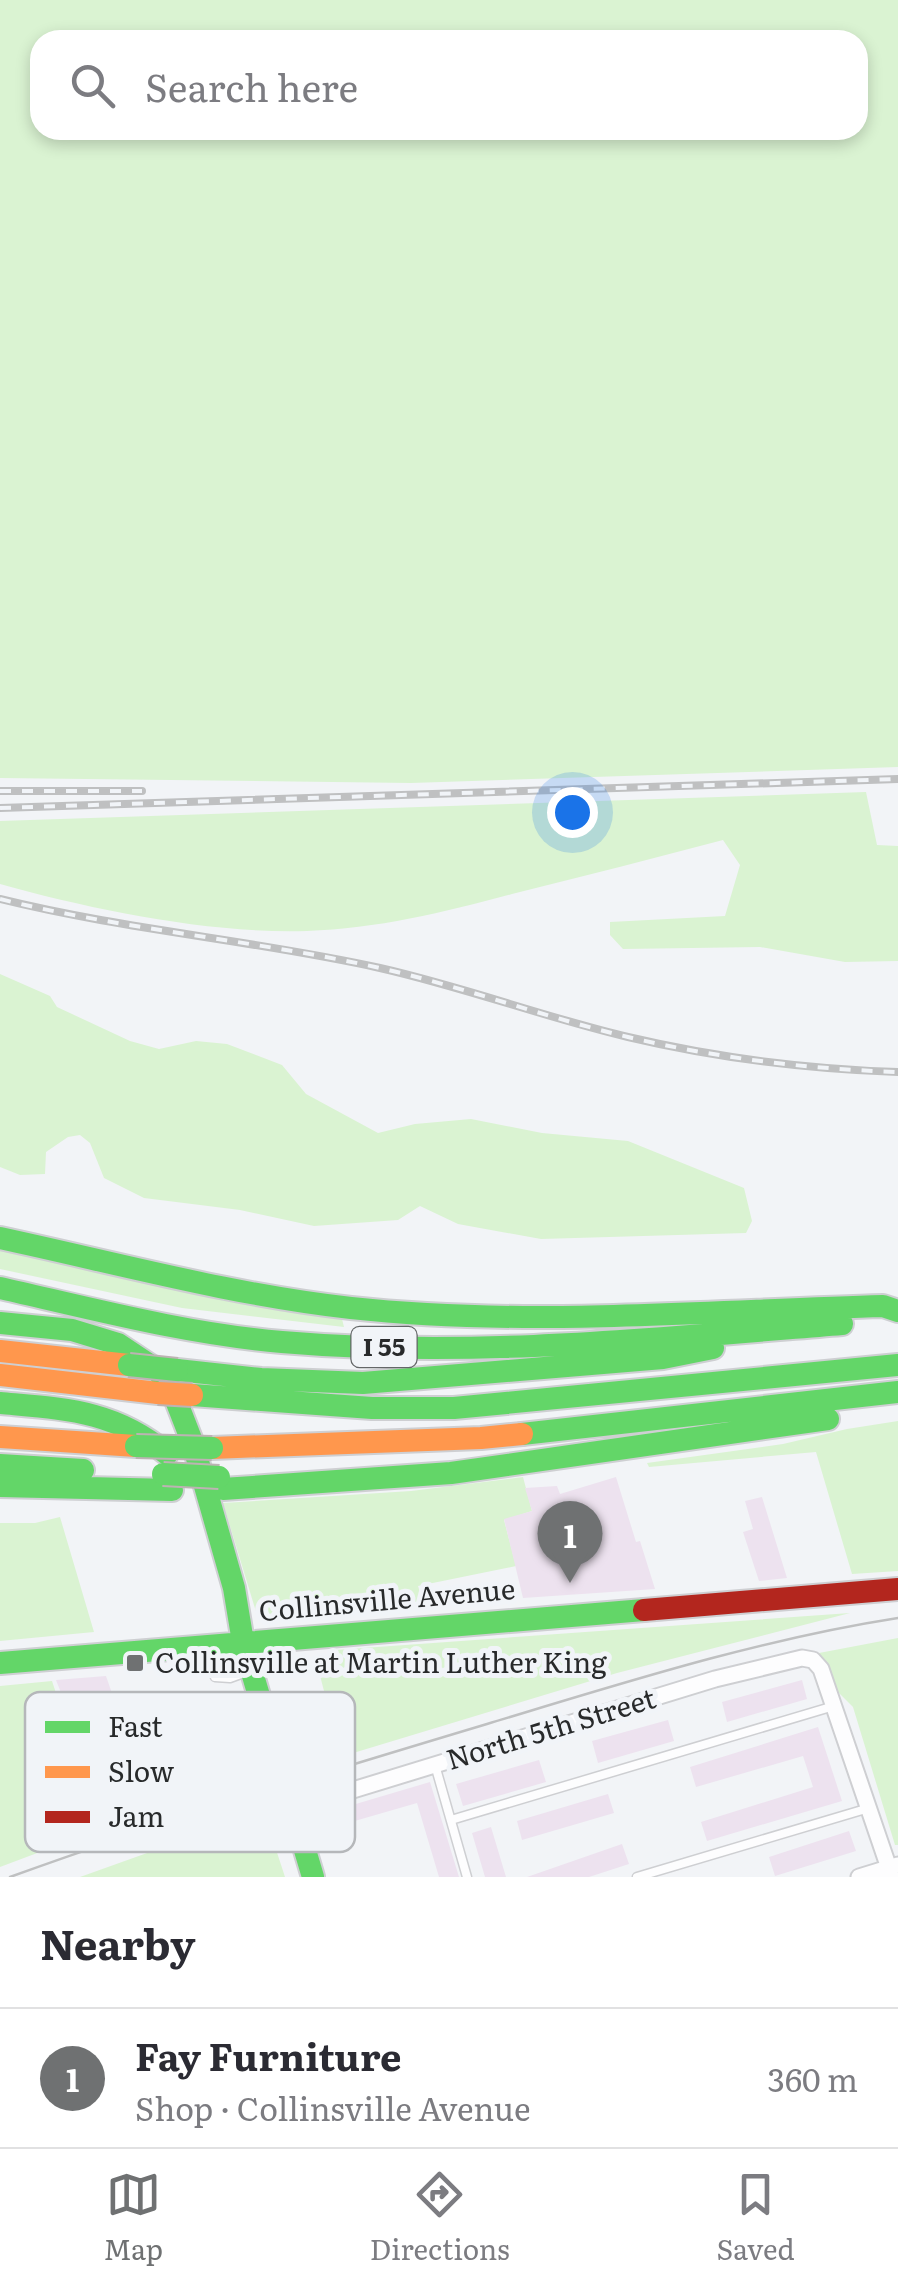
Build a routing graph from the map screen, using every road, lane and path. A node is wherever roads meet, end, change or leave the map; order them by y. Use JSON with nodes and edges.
{"nodes":[{"id":1,"x":0,"y":1238,"type":"edge"},
{"id":2,"x":0,"y":1288,"type":"edge"},
{"id":3,"x":898,"y":1311,"type":"edge"},
{"id":4,"x":898,"y":1319,"type":"edge"},
{"id":5,"x":0,"y":1323,"type":"edge"},
{"id":6,"x":772,"y":1330,"type":"junction"},
{"id":7,"x":0,"y":1351,"type":"edge"},
{"id":8,"x":898,"y":1365,"type":"edge"},
{"id":9,"x":0,"y":1375,"type":"edge"},
{"id":10,"x":898,"y":1392,"type":"edge"},
{"id":11,"x":0,"y":1403,"type":"edge"},
{"id":12,"x":898,"y":1406,"type":"edge"},
{"id":13,"x":187,"y":1412,"type":"junction"},
{"id":14,"x":0,"y":1437,"type":"edge"},
{"id":15,"x":0,"y":1465,"type":"edge"},
{"id":16,"x":168,"y":1482,"type":"junction"},
{"id":17,"x":0,"y":1486,"type":"edge"},
{"id":18,"x":216,"y":1489,"type":"junction"},
{"id":19,"x":898,"y":1589,"type":"edge"},
{"id":20,"x":242,"y":1642,"type":"junction"},
{"id":21,"x":0,"y":1662,"type":"edge"},
{"id":22,"x":251,"y":1671,"type":"junction"},
{"id":23,"x":215,"y":1677,"type":"dead end"},
{"id":24,"x":257,"y":1692,"type":"edge"},
{"id":25,"x":834,"y":1706,"type":"junction"},
{"id":26,"x":435,"y":1765,"type":"junction"},
{"id":27,"x":355,"y":1789,"type":"edge"},
{"id":28,"x":869,"y":1808,"type":"junction"},
{"id":29,"x":451,"y":1820,"type":"junction"},
{"id":30,"x":305,"y":1852,"type":"edge"},
{"id":31,"x":893,"y":1870,"type":"edge"},
{"id":32,"x":313,"y":1877,"type":"edge"},
{"id":33,"x":468,"y":1877,"type":"edge"},
{"id":34,"x":637,"y":1877,"type":"edge"},
{"id":35,"x":859,"y":1877,"type":"edge"}],
"edges":[{"from":1,"to":3,"type":"main road"},
{"from":2,"to":6,"type":"main road","number":"I 55"},
{"from":4,"to":6,"type":"main road","number":"I 55"},
{"from":5,"to":13,"type":"main road"},
{"from":6,"to":7,"type":"main road","bridge":true},
{"from":8,"to":13,"type":"main road"},
{"from":9,"to":13,"type":"main road","bridge":true},
{"from":10,"to":14,"type":"main road","bridge":true},
{"from":11,"to":20,"type":"main road"},
{"from":12,"to":18,"type":"main road"},
{"from":13,"to":18,"type":"main road"},
{"from":15,"to":16,"type":"main road"},
{"from":16,"to":17,"type":"main road"},
{"from":16,"to":18,"type":"main road","bridge":true},
{"from":18,"to":20,"type":"main road"},
{"from":19,"to":20,"type":"main road","name":"Collinsville Avenue"},
{"from":20,"to":21,"type":"main road","name":"Collinsville Avenue"},
{"from":20,"to":22,"type":"main road"},
{"from":22,"to":23,"type":"lane"},
{"from":22,"to":24,"type":"main road"},
{"from":25,"to":26,"type":"street","name":"North 5th Street"},
{"from":25,"to":28,"type":"street"},
{"from":25,"to":29,"type":"lane"},
{"from":26,"to":27,"type":"street","name":"North 5th Street"},
{"from":26,"to":29,"type":"lane"},
{"from":28,"to":31,"type":"street"},
{"from":28,"to":34,"type":"lane"},
{"from":29,"to":33,"type":"lane"},
{"from":30,"to":32,"type":"main road"},
{"from":31,"to":35,"type":"street"}]}
